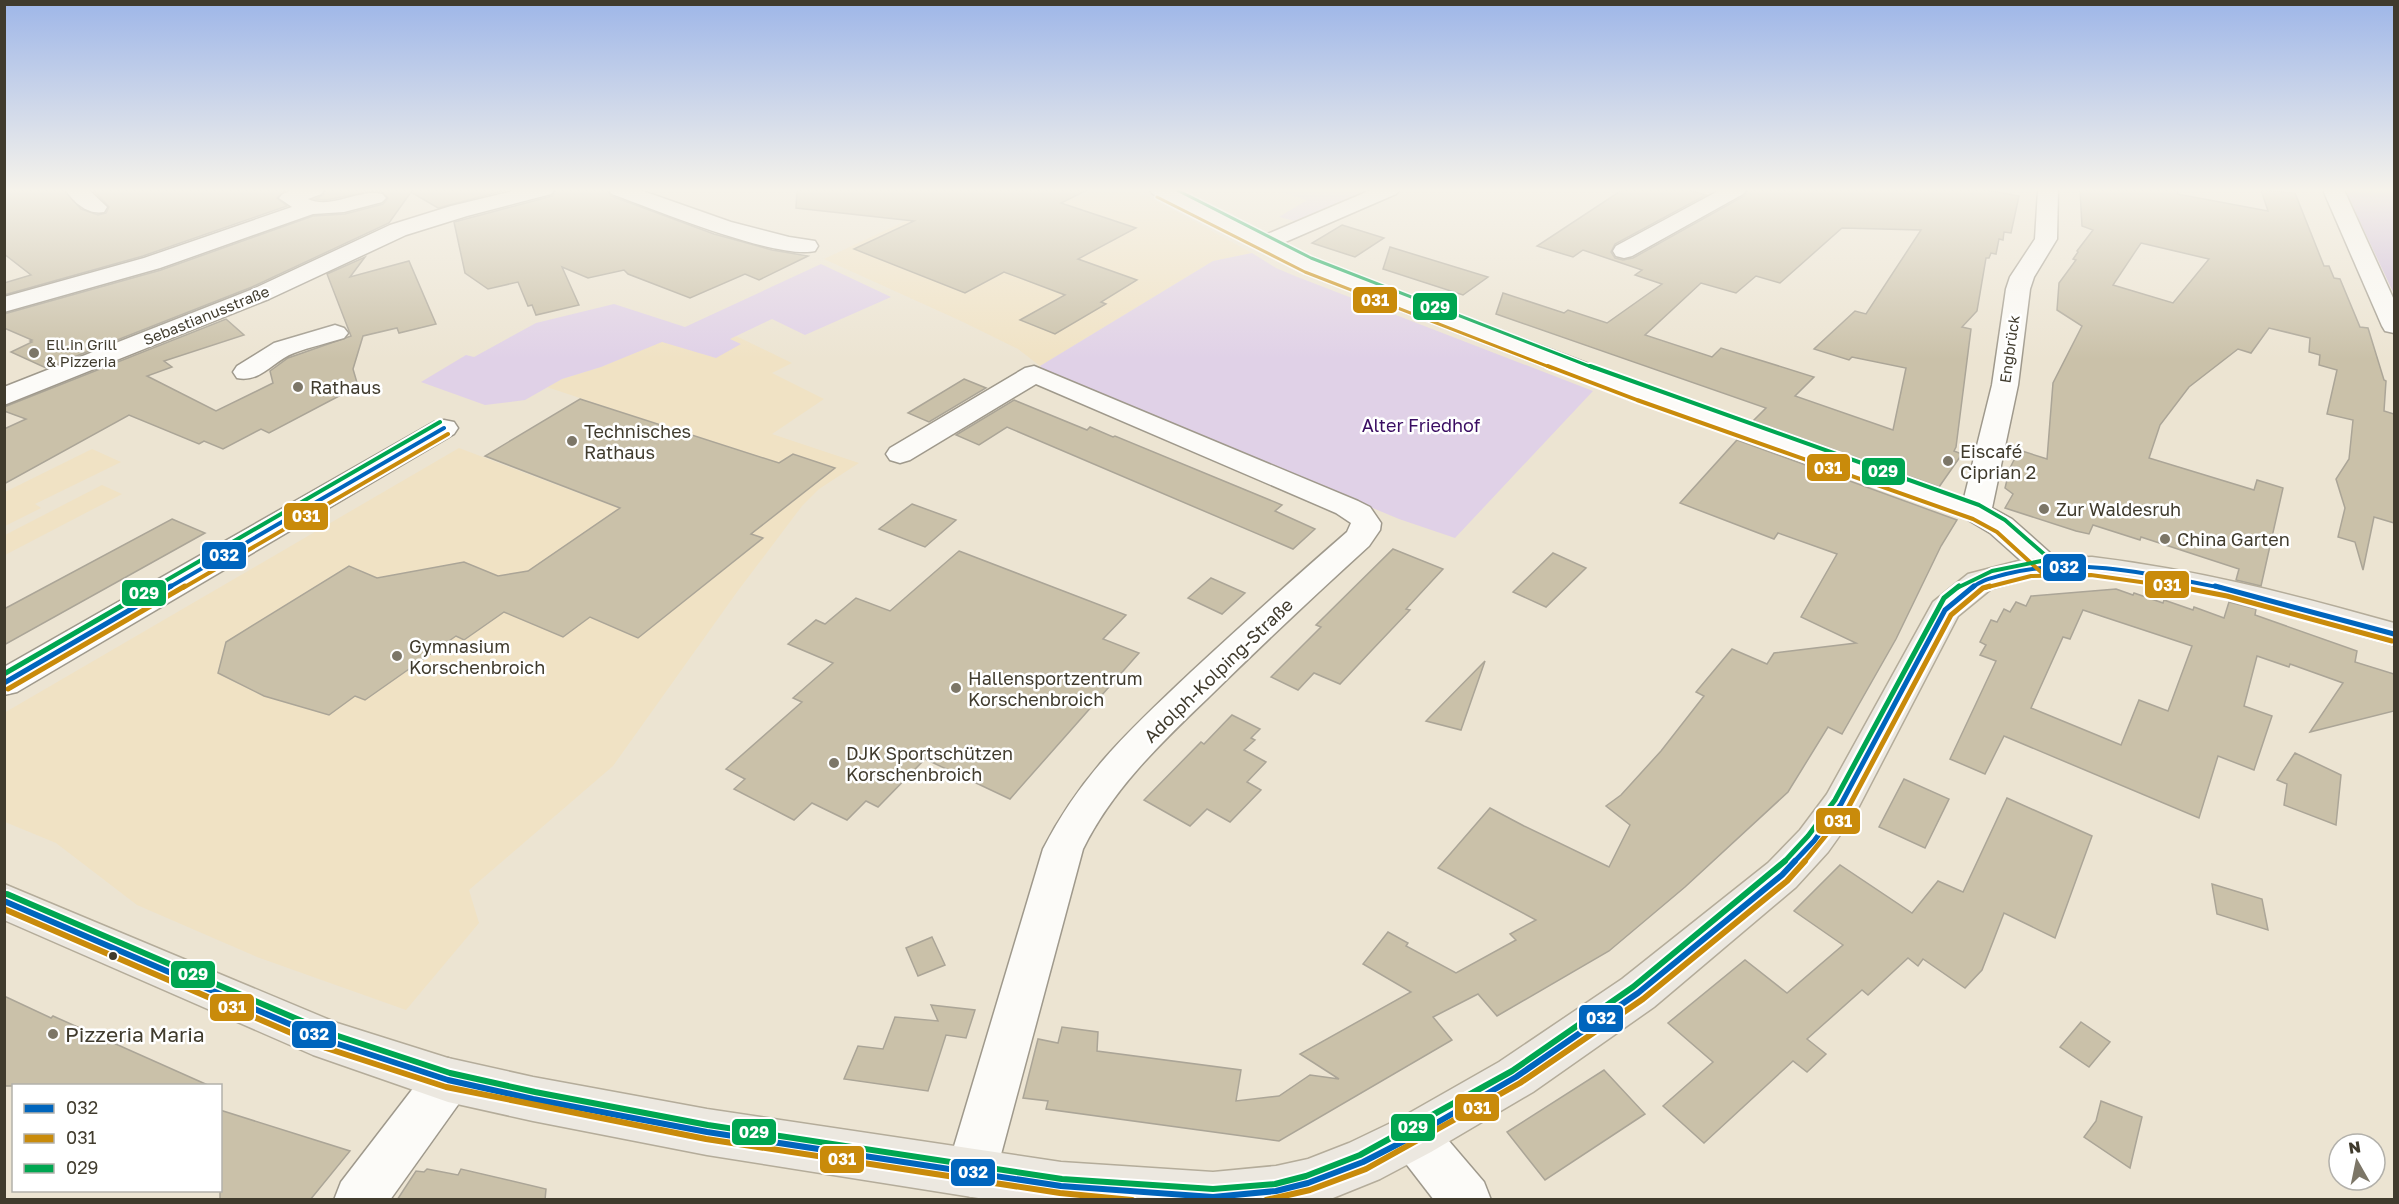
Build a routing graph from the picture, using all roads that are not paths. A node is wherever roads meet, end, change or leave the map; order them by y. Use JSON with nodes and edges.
{"nodes":[{"id":1,"x":194,"y":246,"type":"edge"},
{"id":2,"x":364,"y":246,"type":"edge"},
{"id":3,"x":1272,"y":246,"type":"edge"},
{"id":4,"x":1633,"y":246,"type":"edge"},
{"id":5,"x":2041,"y":246,"type":"edge"},
{"id":6,"x":2358,"y":246,"type":"edge"},
{"id":7,"x":1624,"y":251,"type":"dead end"},
{"id":8,"x":4,"y":305,"type":"edge"},
{"id":9,"x":2394,"y":326,"type":"edge"},
{"id":10,"x":334,"y":333,"type":"dead end"},
{"id":11,"x":246,"y":372,"type":"dead end"},
{"id":12,"x":9,"y":391,"type":"edge"},
{"id":13,"x":444,"y":428,"type":"dead end"},
{"id":14,"x":900,"y":454,"type":"dead end"},
{"id":15,"x":1976,"y":512,"type":"junction"},
{"id":16,"x":2047,"y":567,"type":"junction"},
{"id":17,"x":2394,"y":634,"type":"edge"},
{"id":18,"x":4,"y":683,"type":"edge"},
{"id":19,"x":4,"y":901,"type":"edge"},
{"id":20,"x":448,"y":1080,"type":"junction"},
{"id":21,"x":1414,"y":1136,"type":"junction"},
{"id":22,"x":971,"y":1173,"type":"junction"},
{"id":23,"x":1060,"y":1193,"type":"edge"},
{"id":24,"x":359,"y":1200,"type":"edge"},
{"id":25,"x":1466,"y":1200,"type":"edge"}],
"edges":[{"from":1,"to":8,"type":"street"},
{"from":2,"to":12,"type":"street","name":"Sebastianusstraße"},
{"from":3,"to":15,"type":"street"},
{"from":4,"to":7,"type":"street"},
{"from":5,"to":15,"type":"street","name":"Engbrück"},
{"from":6,"to":9,"type":"street"},
{"from":10,"to":11,"type":"street"},
{"from":13,"to":18,"type":"street"},
{"from":14,"to":22,"type":"street","name":"Adolph-Kolping-Straße"},
{"from":15,"to":16,"type":"street"},
{"from":16,"to":17,"type":"main road"},
{"from":16,"to":21,"type":"main road"},
{"from":19,"to":20,"type":"main road"},
{"from":20,"to":22,"type":"main road"},
{"from":20,"to":24,"type":"street"},
{"from":21,"to":23,"type":"main road"},
{"from":21,"to":25,"type":"street"},
{"from":22,"to":23,"type":"main road"}]}
